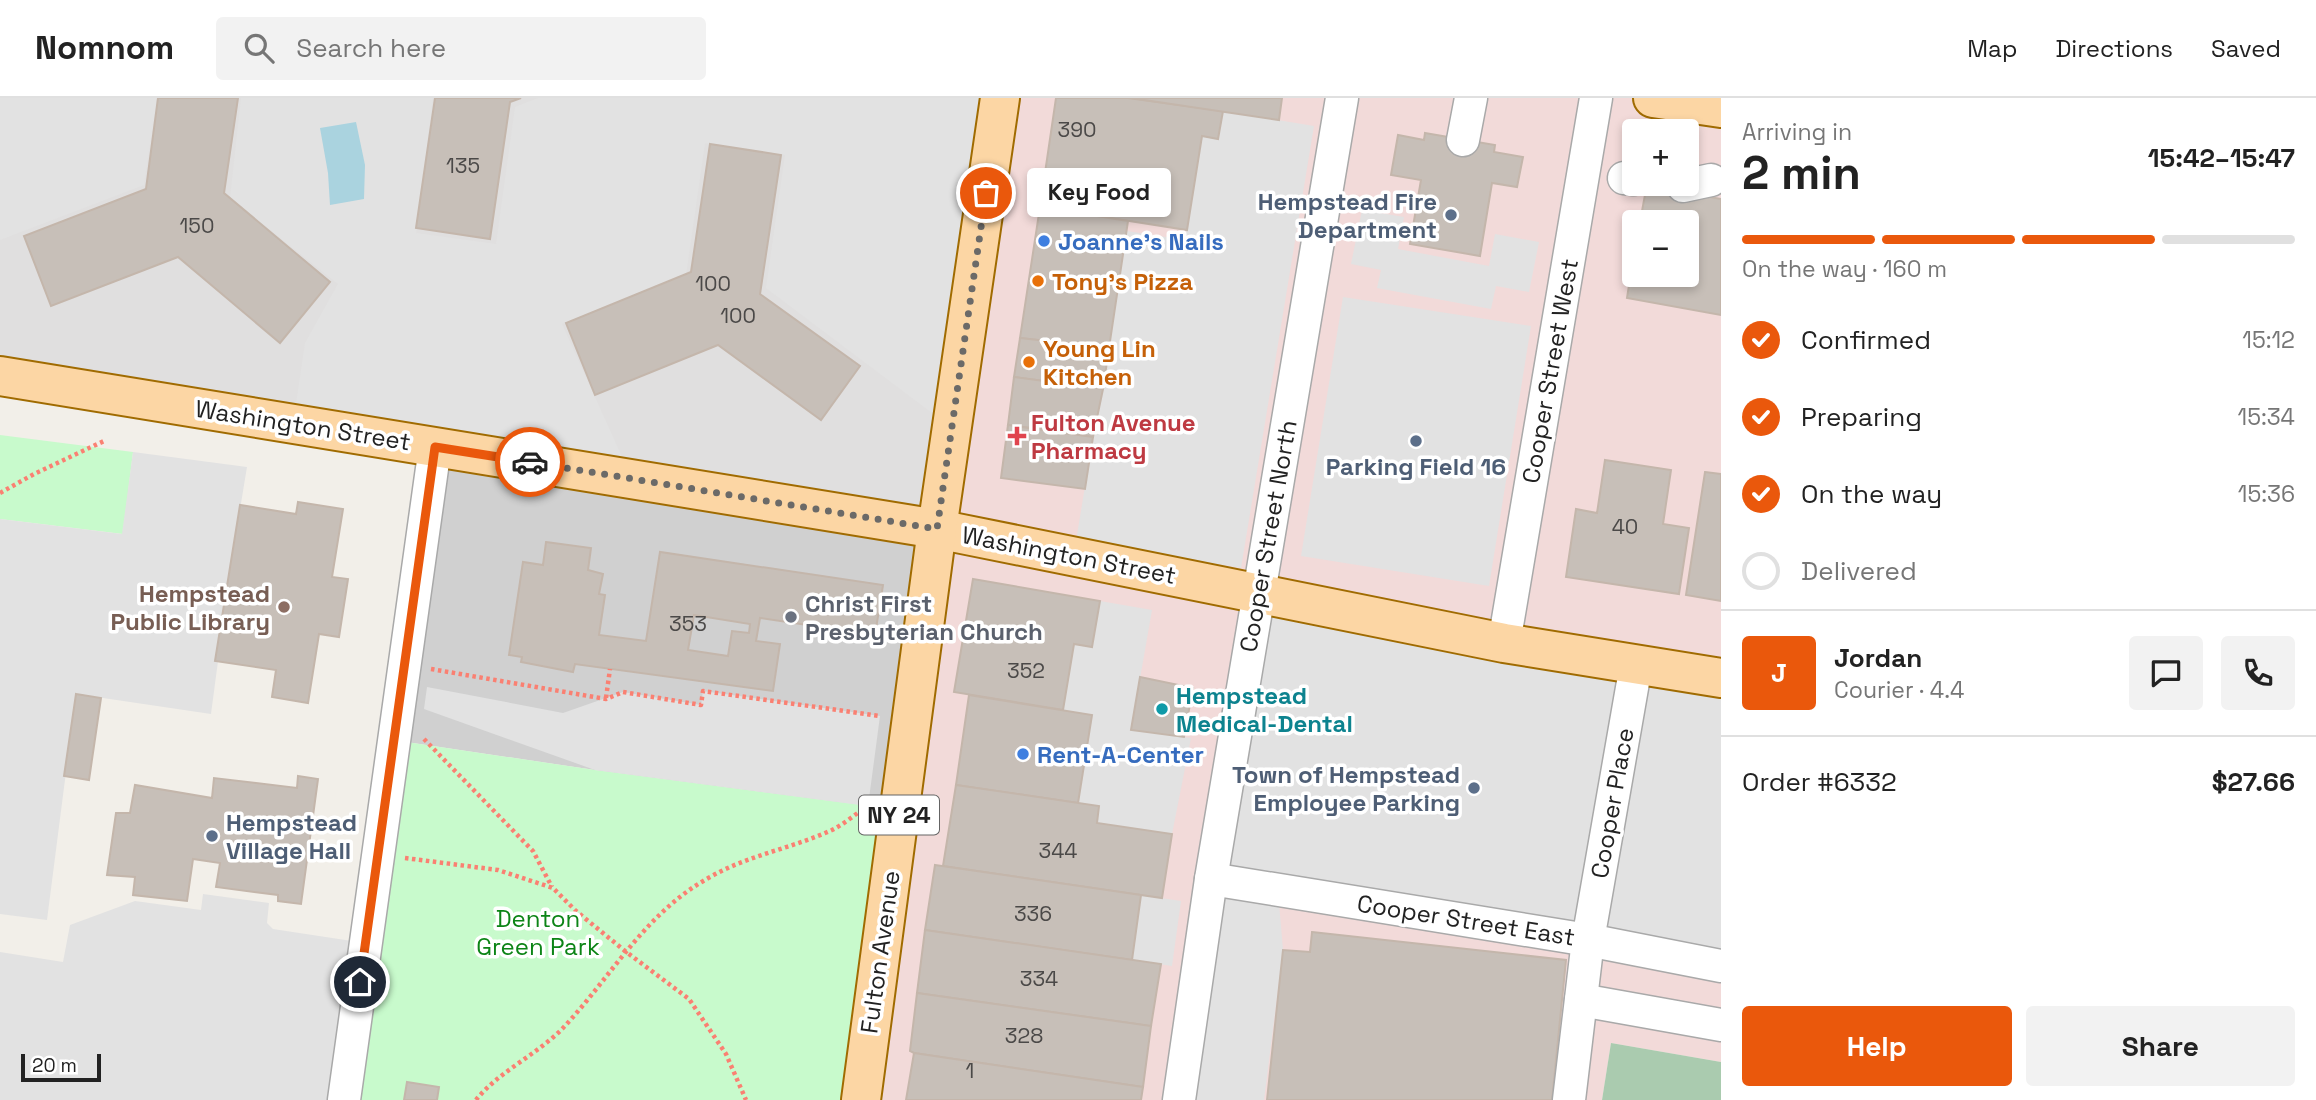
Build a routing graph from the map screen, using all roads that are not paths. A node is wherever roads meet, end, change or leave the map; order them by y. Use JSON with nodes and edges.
{"nodes":[{"id":1,"x":1000,"y":98,"type":"edge"},
{"id":2,"x":1342,"y":98,"type":"edge"},
{"id":3,"x":1471,"y":98,"type":"edge"},
{"id":4,"x":1596,"y":98,"type":"edge"},
{"id":5,"x":1653,"y":98,"type":"edge"},
{"id":6,"x":1721,"y":108,"type":"edge"},
{"id":7,"x":1463,"y":140,"type":"dead end"},
{"id":8,"x":0,"y":376,"type":"edge"},
{"id":9,"x":435,"y":447,"type":"junction"},
{"id":10,"x":937,"y":529,"type":"junction"},
{"id":11,"x":1259,"y":593,"type":"junction"},
{"id":12,"x":1504,"y":643,"type":"junction"},
{"id":13,"x":1636,"y":665,"type":"junction"},
{"id":14,"x":1721,"y":678,"type":"edge"},
{"id":15,"x":1211,"y":879,"type":"junction"},
{"id":16,"x":1588,"y":940,"type":"junction"},
{"id":17,"x":1721,"y":966,"type":"edge"},
{"id":18,"x":1581,"y":1000,"type":"junction"},
{"id":19,"x":1721,"y":1025,"type":"edge"},
{"id":20,"x":344,"y":1100,"type":"edge"},
{"id":21,"x":861,"y":1100,"type":"edge"},
{"id":22,"x":1180,"y":1100,"type":"edge"},
{"id":23,"x":1569,"y":1100,"type":"edge"}],
"edges":[{"from":1,"to":10,"type":"main road","name":"Fulton Avenue","number":"NY 24"},
{"from":2,"to":11,"type":"street","name":"Cooper Street North"},
{"from":3,"to":7,"type":"street"},
{"from":4,"to":12,"type":"street","name":"Cooper Street West"},
{"from":5,"to":6,"type":"main road"},
{"from":8,"to":9,"type":"main road","name":"Washington Street"},
{"from":9,"to":10,"type":"main road","name":"Washington Street"},
{"from":9,"to":20,"type":"street"},
{"from":10,"to":11,"type":"main road","name":"Washington Street"},
{"from":10,"to":21,"type":"main road","name":"Fulton Avenue","number":"NY 24"},
{"from":11,"to":12,"type":"main road","name":"Washington Street"},
{"from":11,"to":15,"type":"street","name":"Cooper Street North"},
{"from":12,"to":13,"type":"main road","name":"Washington Street"},
{"from":13,"to":14,"type":"main road","name":"Washington Street"},
{"from":13,"to":16,"type":"street","name":"Cooper Place"},
{"from":15,"to":16,"type":"street","name":"Cooper Street East"},
{"from":15,"to":22,"type":"street","name":"Cooper Street North"},
{"from":16,"to":17,"type":"street","name":"Cooper Street East"},
{"from":16,"to":18,"type":"street","name":"Cooper Place"},
{"from":18,"to":19,"type":"street"},
{"from":18,"to":23,"type":"street","name":"Cooper Place"}]}
